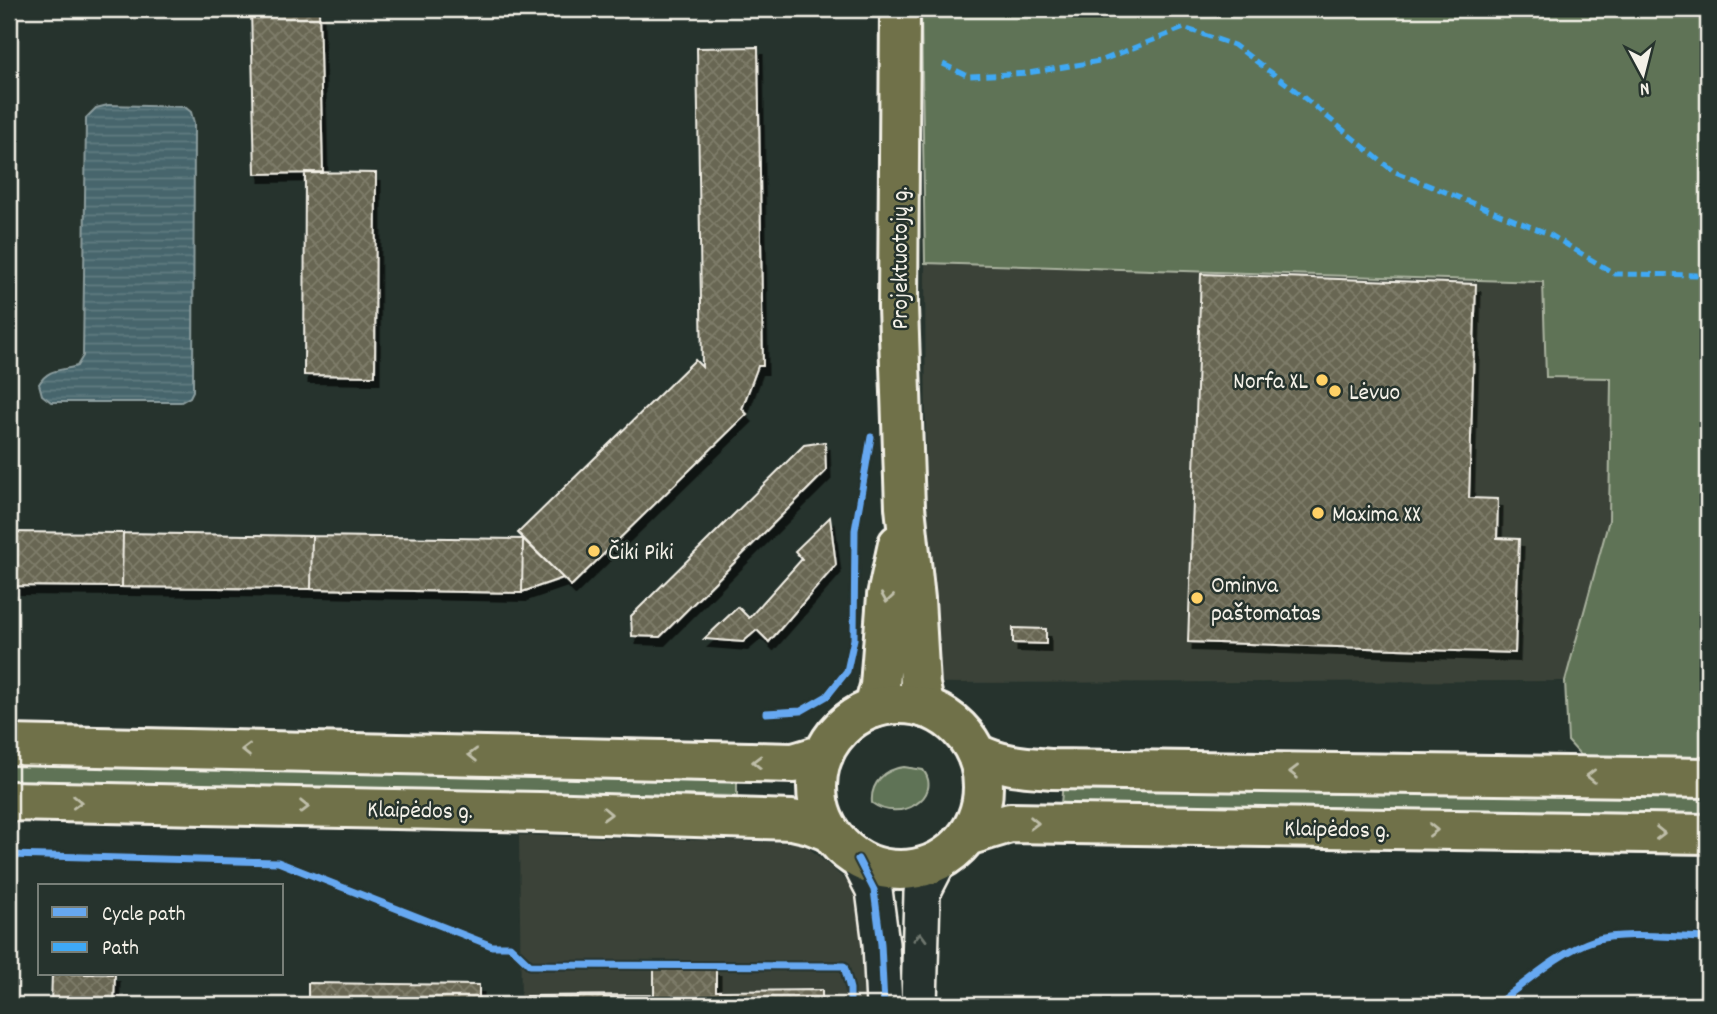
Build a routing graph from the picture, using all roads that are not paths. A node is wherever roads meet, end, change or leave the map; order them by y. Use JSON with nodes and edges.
{"nodes":[{"id":1,"x":900,"y":9,"type":"edge"},
{"id":2,"x":905,"y":507,"type":"junction"},
{"id":3,"x":874,"y":708,"type":"junction"},
{"id":4,"x":925,"y":708,"type":"junction"},
{"id":5,"x":9,"y":745,"type":"edge"},
{"id":6,"x":976,"y":753,"type":"junction"},
{"id":7,"x":824,"y":754,"type":"junction"},
{"id":8,"x":1708,"y":778,"type":"edge"},
{"id":9,"x":9,"y":801,"type":"edge"},
{"id":10,"x":830,"y":832,"type":"junction"},
{"id":11,"x":1708,"y":834,"type":"edge"},
{"id":12,"x":967,"y":835,"type":"junction"},
{"id":13,"x":859,"y":859,"type":"junction"},
{"id":14,"x":939,"y":860,"type":"junction"},
{"id":15,"x":884,"y":1005,"type":"edge"},
{"id":16,"x":919,"y":1005,"type":"edge"}],
"edges":[{"from":1,"to":2,"type":"main road","name":"Projektuotojų g."},
{"from":2,"to":3,"type":"main road","name":"Projektuotojų g.","one_way":true},
{"from":2,"to":4,"type":"main road","name":"Projektuotojų g."},
{"from":3,"to":4,"type":"main road","name":"Klaipėdos g."},
{"from":3,"to":7,"type":"main road","name":"Klaipėdos g."},
{"from":4,"to":6,"type":"main road","name":"Klaipėdos g."},
{"from":7,"to":5,"type":"main road","one_way":true},
{"from":8,"to":6,"type":"main road","one_way":true},
{"from":6,"to":12,"type":"main road","name":"Klaipėdos g."},
{"from":7,"to":10,"type":"main road","name":"Klaipėdos g."},
{"from":9,"to":10,"type":"main road","name":"Klaipėdos g.","one_way":true},
{"from":10,"to":13,"type":"main road","name":"Klaipėdos g."},
{"from":12,"to":11,"type":"main road","name":"Klaipėdos g.","one_way":true},
{"from":12,"to":14,"type":"main road","name":"Klaipėdos g."},
{"from":13,"to":14,"type":"main road","name":"Klaipėdos g."},
{"from":13,"to":15,"type":"street"},
{"from":16,"to":14,"type":"street","one_way":true}]}
